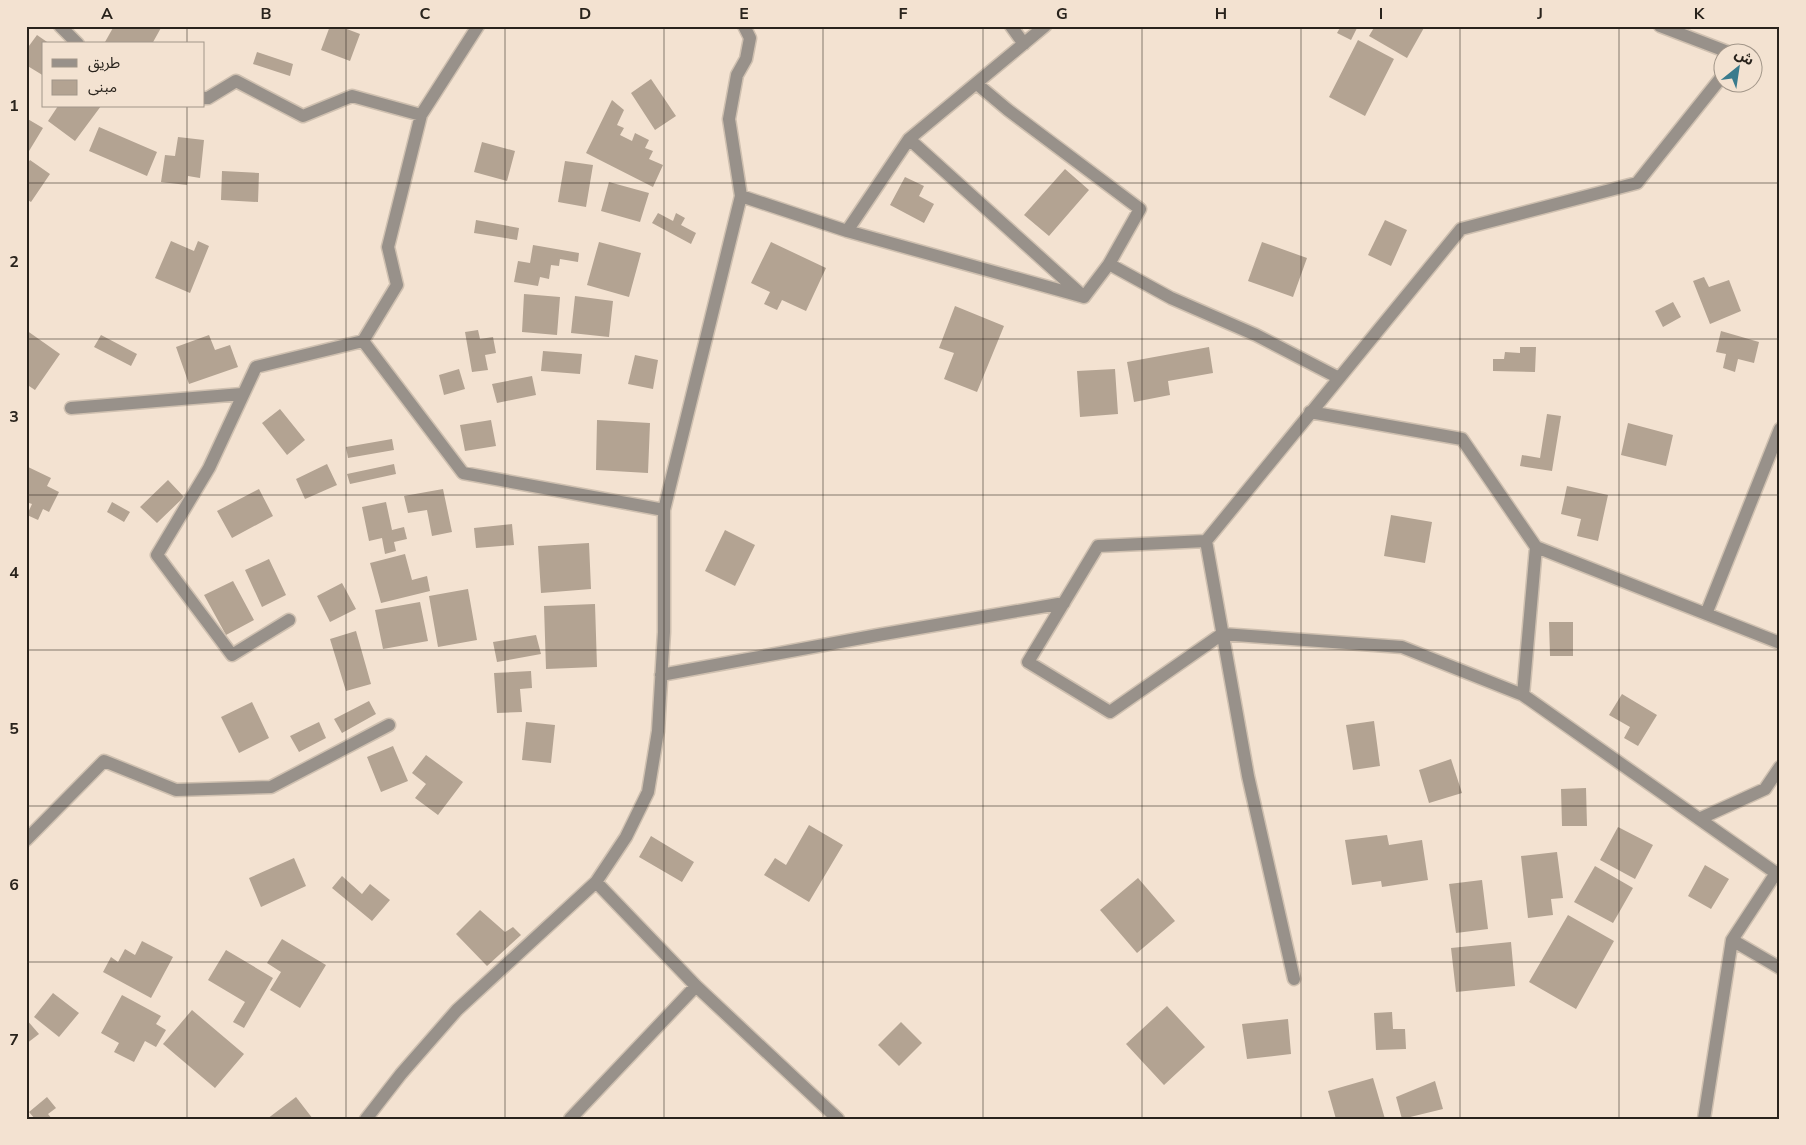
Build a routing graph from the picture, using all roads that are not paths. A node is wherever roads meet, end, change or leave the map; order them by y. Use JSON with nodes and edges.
{"nodes":[{"id":1,"x":60,"y":26,"type":"edge"},
{"id":2,"x":478,"y":26,"type":"edge"},
{"id":3,"x":744,"y":26,"type":"edge"},
{"id":4,"x":1011,"y":26,"type":"edge"},
{"id":5,"x":1045,"y":26,"type":"edge"},
{"id":6,"x":1660,"y":26,"type":"edge"},
{"id":7,"x":76,"y":42,"type":"edge"},
{"id":8,"x":1024,"y":44,"type":"junction"},
{"id":9,"x":1714,"y":47,"type":"edge"},
{"id":10,"x":977,"y":84,"type":"junction"},
{"id":11,"x":1714,"y":87,"type":"edge"},
{"id":12,"x":205,"y":98,"type":"edge"},
{"id":13,"x":421,"y":115,"type":"junction"},
{"id":14,"x":909,"y":139,"type":"junction"},
{"id":15,"x":740,"y":196,"type":"junction"},
{"id":16,"x":847,"y":231,"type":"junction"},
{"id":17,"x":1109,"y":264,"type":"junction"},
{"id":18,"x":1084,"y":296,"type":"junction"},
{"id":19,"x":363,"y":341,"type":"junction"},
{"id":20,"x":1339,"y":378,"type":"junction"},
{"id":21,"x":242,"y":394,"type":"junction"},
{"id":22,"x":71,"y":408,"type":"dead end"},
{"id":23,"x":1310,"y":412,"type":"junction"},
{"id":24,"x":1780,"y":430,"type":"edge"},
{"id":25,"x":664,"y":510,"type":"junction"},
{"id":26,"x":1206,"y":541,"type":"junction"},
{"id":27,"x":1536,"y":546,"type":"junction"},
{"id":28,"x":1064,"y":603,"type":"junction"},
{"id":29,"x":1706,"y":614,"type":"junction"},
{"id":30,"x":289,"y":620,"type":"dead end"},
{"id":31,"x":1222,"y":634,"type":"junction"},
{"id":32,"x":1780,"y":643,"type":"edge"},
{"id":33,"x":661,"y":675,"type":"junction"},
{"id":34,"x":1523,"y":694,"type":"junction"},
{"id":35,"x":389,"y":725,"type":"dead end"},
{"id":36,"x":1780,"y":767,"type":"edge"},
{"id":37,"x":1699,"y":819,"type":"junction"},
{"id":38,"x":26,"y":840,"type":"edge"},
{"id":39,"x":1778,"y":872,"type":"edge"},
{"id":40,"x":596,"y":882,"type":"junction"},
{"id":41,"x":1732,"y":940,"type":"junction"},
{"id":42,"x":1780,"y":968,"type":"edge"},
{"id":43,"x":1294,"y":978,"type":"dead end"},
{"id":44,"x":696,"y":986,"type":"junction"},
{"id":45,"x":366,"y":1119,"type":"edge"},
{"id":46,"x":570,"y":1119,"type":"edge"},
{"id":47,"x":838,"y":1119,"type":"edge"},
{"id":48,"x":1704,"y":1119,"type":"edge"}],
"edges":[{"from":1,"to":7,"type":"street"},
{"from":2,"to":13,"type":"street"},
{"from":3,"to":15,"type":"street"},
{"from":4,"to":8,"type":"street"},
{"from":5,"to":8,"type":"street"},
{"from":6,"to":9,"type":"street"},
{"from":8,"to":10,"type":"street"},
{"from":10,"to":14,"type":"street"},
{"from":10,"to":17,"type":"street"},
{"from":11,"to":20,"type":"street"},
{"from":12,"to":13,"type":"street"},
{"from":13,"to":19,"type":"street"},
{"from":14,"to":16,"type":"street"},
{"from":14,"to":18,"type":"street"},
{"from":15,"to":16,"type":"street"},
{"from":15,"to":25,"type":"street"},
{"from":16,"to":18,"type":"street"},
{"from":17,"to":18,"type":"street"},
{"from":17,"to":20,"type":"street"},
{"from":19,"to":21,"type":"street"},
{"from":19,"to":25,"type":"street"},
{"from":20,"to":23,"type":"street"},
{"from":21,"to":22,"type":"street"},
{"from":21,"to":30,"type":"street"},
{"from":23,"to":26,"type":"street"},
{"from":23,"to":27,"type":"street"},
{"from":24,"to":29,"type":"street"},
{"from":25,"to":33,"type":"street"},
{"from":26,"to":28,"type":"street"},
{"from":26,"to":31,"type":"street"},
{"from":27,"to":29,"type":"street"},
{"from":27,"to":34,"type":"street"},
{"from":28,"to":31,"type":"street"},
{"from":28,"to":33,"type":"street"},
{"from":29,"to":32,"type":"street"},
{"from":31,"to":34,"type":"street"},
{"from":31,"to":43,"type":"street"},
{"from":33,"to":40,"type":"street"},
{"from":34,"to":37,"type":"street"},
{"from":35,"to":38,"type":"street"},
{"from":36,"to":37,"type":"street"},
{"from":37,"to":39,"type":"street"},
{"from":39,"to":41,"type":"street"},
{"from":40,"to":44,"type":"street"},
{"from":40,"to":45,"type":"street"},
{"from":41,"to":42,"type":"street"},
{"from":41,"to":48,"type":"street"},
{"from":44,"to":46,"type":"street"},
{"from":44,"to":47,"type":"street"}]}
